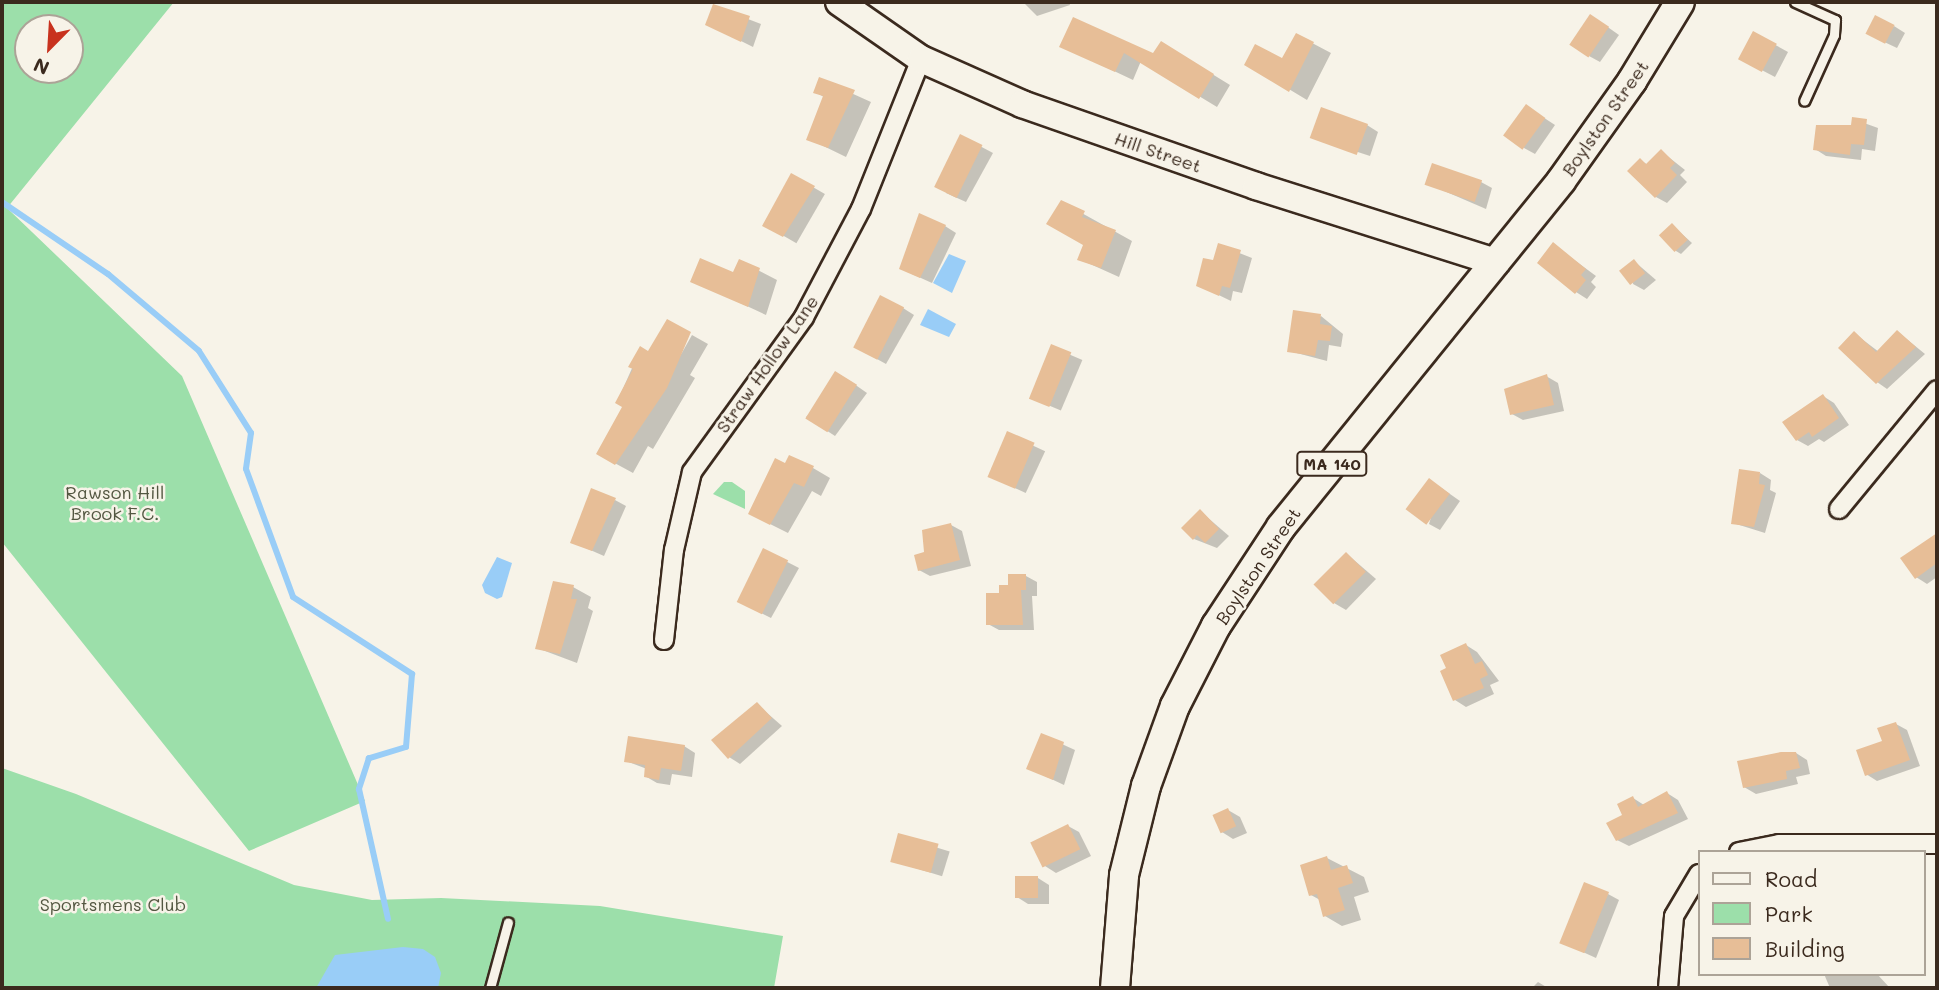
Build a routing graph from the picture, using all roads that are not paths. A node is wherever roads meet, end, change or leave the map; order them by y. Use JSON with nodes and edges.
{"nodes":[{"id":1,"x":839,"y":2,"type":"edge"},
{"id":2,"x":1681,"y":2,"type":"edge"},
{"id":3,"x":1794,"y":2,"type":"edge"},
{"id":4,"x":921,"y":59,"type":"junction"},
{"id":5,"x":1804,"y":102,"type":"dead end"},
{"id":6,"x":1496,"y":262,"type":"junction"},
{"id":7,"x":1937,"y":390,"type":"edge"},
{"id":8,"x":1839,"y":509,"type":"dead end"},
{"id":9,"x":664,"y":639,"type":"dead end"},
{"id":10,"x":1937,"y":845,"type":"edge"},
{"id":11,"x":1749,"y":850,"type":"edge"},
{"id":12,"x":1698,"y":876,"type":"edge"},
{"id":13,"x":508,"y":922,"type":"dead end"},
{"id":14,"x":490,"y":988,"type":"edge"},
{"id":15,"x":1115,"y":988,"type":"edge"},
{"id":16,"x":1668,"y":988,"type":"edge"}],
"edges":[{"from":1,"to":4,"type":"street","name":"Hill Street"},
{"from":2,"to":6,"type":"main road","name":"Boylston Street","number":"MA 140"},
{"from":3,"to":5,"type":"lane"},
{"from":4,"to":6,"type":"street","name":"Hill Street"},
{"from":4,"to":9,"type":"street","name":"Straw Hollow Lane"},
{"from":6,"to":15,"type":"main road","name":"Boylston Street","number":"MA 140"},
{"from":7,"to":8,"type":"street"},
{"from":10,"to":11,"type":"street"},
{"from":12,"to":16,"type":"street"},
{"from":13,"to":14,"type":"lane"}]}
